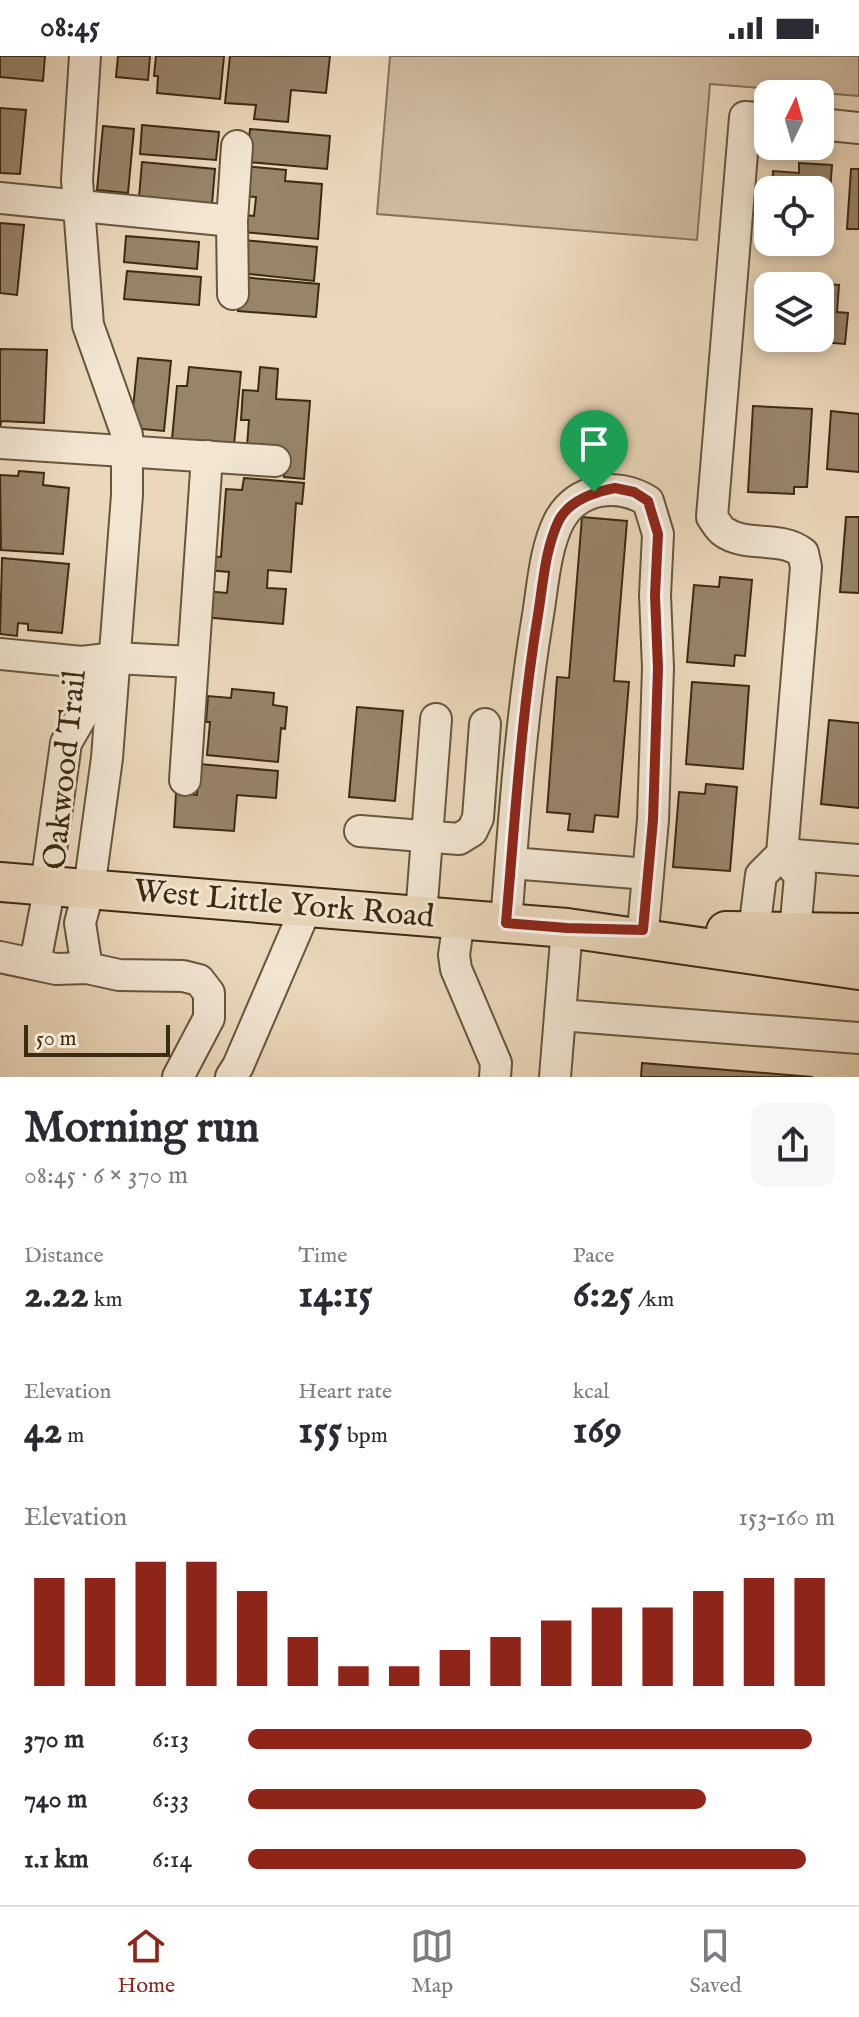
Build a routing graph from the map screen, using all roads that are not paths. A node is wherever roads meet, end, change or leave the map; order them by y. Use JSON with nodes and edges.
{"nodes":[{"id":1,"x":85,"y":56,"type":"edge"},
{"id":2,"x":754,"y":118,"type":"edge"},
{"id":3,"x":834,"y":125,"type":"edge"},
{"id":4,"x":859,"y":128,"type":"edge"},
{"id":5,"x":237,"y":146,"type":"dead end"},
{"id":6,"x":0,"y":198,"type":"edge"},
{"id":7,"x":79,"y":208,"type":"junction"},
{"id":8,"x":232,"y":221,"type":"junction"},
{"id":9,"x":233,"y":294,"type":"dead end"},
{"id":10,"x":0,"y":443,"type":"edge"},
{"id":11,"x":127,"y":452,"type":"junction"},
{"id":12,"x":207,"y":456,"type":"junction"},
{"id":13,"x":275,"y":461,"type":"dead end"},
{"id":14,"x":0,"y":654,"type":"edge"},
{"id":15,"x":115,"y":658,"type":"junction"},
{"id":16,"x":191,"y":662,"type":"junction"},
{"id":17,"x":436,"y":719,"type":"dead end"},
{"id":18,"x":485,"y":724,"type":"dead end"},
{"id":19,"x":185,"y":780,"type":"dead end"},
{"id":20,"x":360,"y":831,"type":"dead end"},
{"id":21,"x":427,"y":837,"type":"junction"},
{"id":22,"x":782,"y":854,"type":"junction"},
{"id":23,"x":859,"y":860,"type":"edge"},
{"id":24,"x":511,"y":863,"type":"junction"},
{"id":25,"x":648,"y":874,"type":"junction"},
{"id":26,"x":0,"y":882,"type":"edge"},
{"id":27,"x":46,"y":886,"type":"junction"},
{"id":28,"x":89,"y":889,"type":"junction"},
{"id":29,"x":306,"y":908,"type":"junction"},
{"id":30,"x":421,"y":916,"type":"junction"},
{"id":31,"x":459,"y":919,"type":"junction"},
{"id":32,"x":506,"y":923,"type":"junction"},
{"id":33,"x":567,"y":928,"type":"junction"},
{"id":34,"x":643,"y":930,"type":"junction"},
{"id":35,"x":754,"y":931,"type":"junction"},
{"id":36,"x":795,"y":932,"type":"junction"},
{"id":37,"x":859,"y":933,"type":"edge"},
{"id":38,"x":0,"y":957,"type":"edge"},
{"id":39,"x":35,"y":963,"type":"junction"},
{"id":40,"x":87,"y":968,"type":"junction"},
{"id":41,"x":859,"y":970,"type":"edge"},
{"id":42,"x":560,"y":1015,"type":"junction"},
{"id":43,"x":859,"y":1038,"type":"edge"},
{"id":44,"x":178,"y":1077,"type":"edge"},
{"id":45,"x":231,"y":1077,"type":"edge"},
{"id":46,"x":495,"y":1077,"type":"edge"},
{"id":47,"x":555,"y":1077,"type":"edge"}],
"edges":[{"from":1,"to":7,"type":"street","name":"Oakwood Trail"},
{"from":2,"to":22,"type":"street"},
{"from":3,"to":4,"type":"street"},
{"from":5,"to":8,"type":"street"},
{"from":6,"to":7,"type":"street"},
{"from":7,"to":8,"type":"street"},
{"from":7,"to":11,"type":"street","name":"Oakwood Trail"},
{"from":8,"to":9,"type":"street"},
{"from":10,"to":11,"type":"street"},
{"from":11,"to":12,"type":"street"},
{"from":11,"to":15,"type":"street","name":"Oakwood Trail"},
{"from":12,"to":13,"type":"street"},
{"from":12,"to":16,"type":"street"},
{"from":14,"to":15,"type":"street"},
{"from":15,"to":16,"type":"street"},
{"from":15,"to":27,"type":"street","name":"Oakwood Trail"},
{"from":15,"to":28,"type":"street","name":"Oakwood Trail"},
{"from":16,"to":19,"type":"street"},
{"from":17,"to":21,"type":"street"},
{"from":18,"to":21,"type":"street"},
{"from":20,"to":21,"type":"street"},
{"from":21,"to":30,"type":"street"},
{"from":22,"to":23,"type":"street"},
{"from":22,"to":35,"type":"street"},
{"from":22,"to":36,"type":"street"},
{"from":24,"to":25,"type":"street"},
{"from":24,"to":25,"type":"street"},
{"from":24,"to":32,"type":"street"},
{"from":25,"to":34,"type":"street"},
{"from":26,"to":27,"type":"main road","name":"West Little York Road"},
{"from":27,"to":28,"type":"main road","name":"West Little York Road"},
{"from":27,"to":39,"type":"street","name":"Oakwood Trail"},
{"from":28,"to":29,"type":"main road","name":"West Little York Road"},
{"from":28,"to":40,"type":"street","name":"Oakwood Trail"},
{"from":29,"to":30,"type":"main road","name":"West Little York Road"},
{"from":29,"to":45,"type":"street"},
{"from":30,"to":31,"type":"main road","name":"West Little York Road"},
{"from":31,"to":32,"type":"main road","name":"West Little York Road"},
{"from":31,"to":46,"type":"street"},
{"from":32,"to":33,"type":"main road","name":"West Little York Road"},
{"from":33,"to":34,"type":"main road","name":"West Little York Road"},
{"from":33,"to":41,"type":"main road","name":"West Little York Road"},
{"from":33,"to":42,"type":"street"},
{"from":34,"to":35,"type":"main road","name":"West Little York Road"},
{"from":35,"to":36,"type":"main road","name":"West Little York Road"},
{"from":36,"to":37,"type":"main road","name":"West Little York Road"},
{"from":38,"to":39,"type":"street"},
{"from":39,"to":40,"type":"street"},
{"from":40,"to":44,"type":"street"},
{"from":42,"to":43,"type":"street"},
{"from":42,"to":47,"type":"street"}]}
